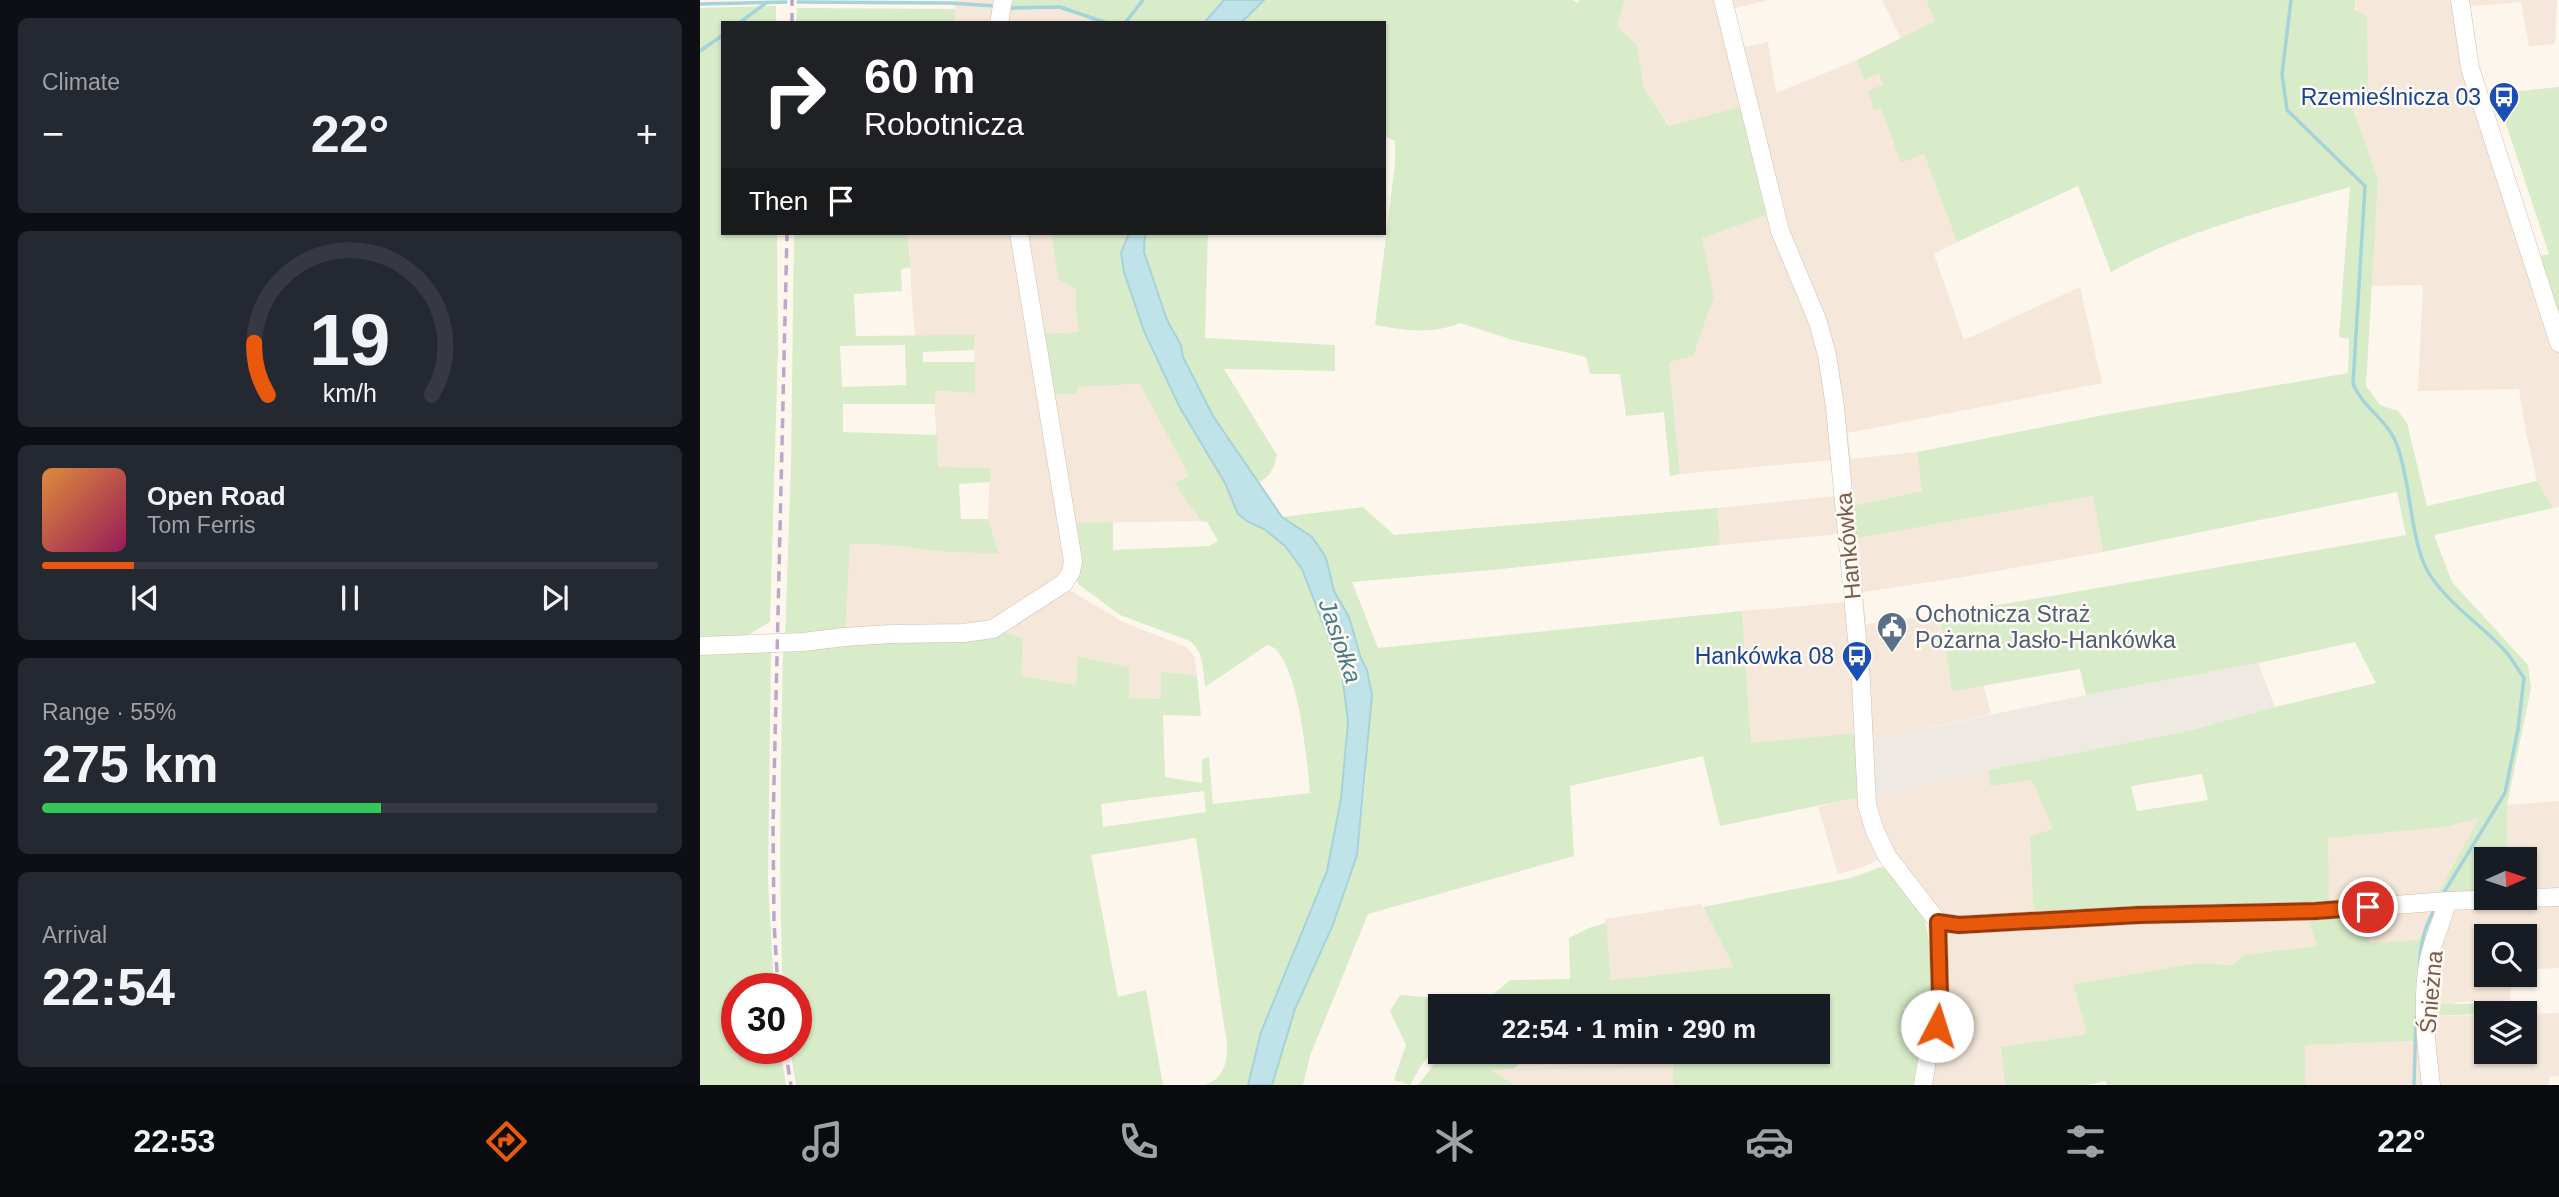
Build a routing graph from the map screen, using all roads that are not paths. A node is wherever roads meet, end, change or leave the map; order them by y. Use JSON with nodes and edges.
{"nodes":[{"id":1,"x":1003,"y":0,"type":"edge"},
{"id":2,"x":1723,"y":0,"type":"edge"},
{"id":3,"x":2460,"y":0,"type":"edge"},
{"id":4,"x":999,"y":21,"type":"edge"},
{"id":5,"x":1019,"y":235,"type":"edge"},
{"id":6,"x":2559,"y":343,"type":"edge"},
{"id":7,"x":700,"y":646,"type":"edge"},
{"id":8,"x":2559,"y":897,"type":"edge"},
{"id":9,"x":2447,"y":901,"type":"junction"},
{"id":10,"x":1938,"y":922,"type":"junction"},
{"id":11,"x":1923,"y":1085,"type":"edge"},
{"id":12,"x":2431,"y":1085,"type":"edge"}],
"edges":[{"from":1,"to":4,"type":"street"},
{"from":2,"to":10,"type":"street","name":"Hankówka"},
{"from":3,"to":6,"type":"street"},
{"from":5,"to":7,"type":"street"},
{"from":8,"to":9,"type":"street"},
{"from":9,"to":10,"type":"street"},
{"from":9,"to":12,"type":"street","name":"Śnieżna"},
{"from":10,"to":11,"type":"street"}]}
